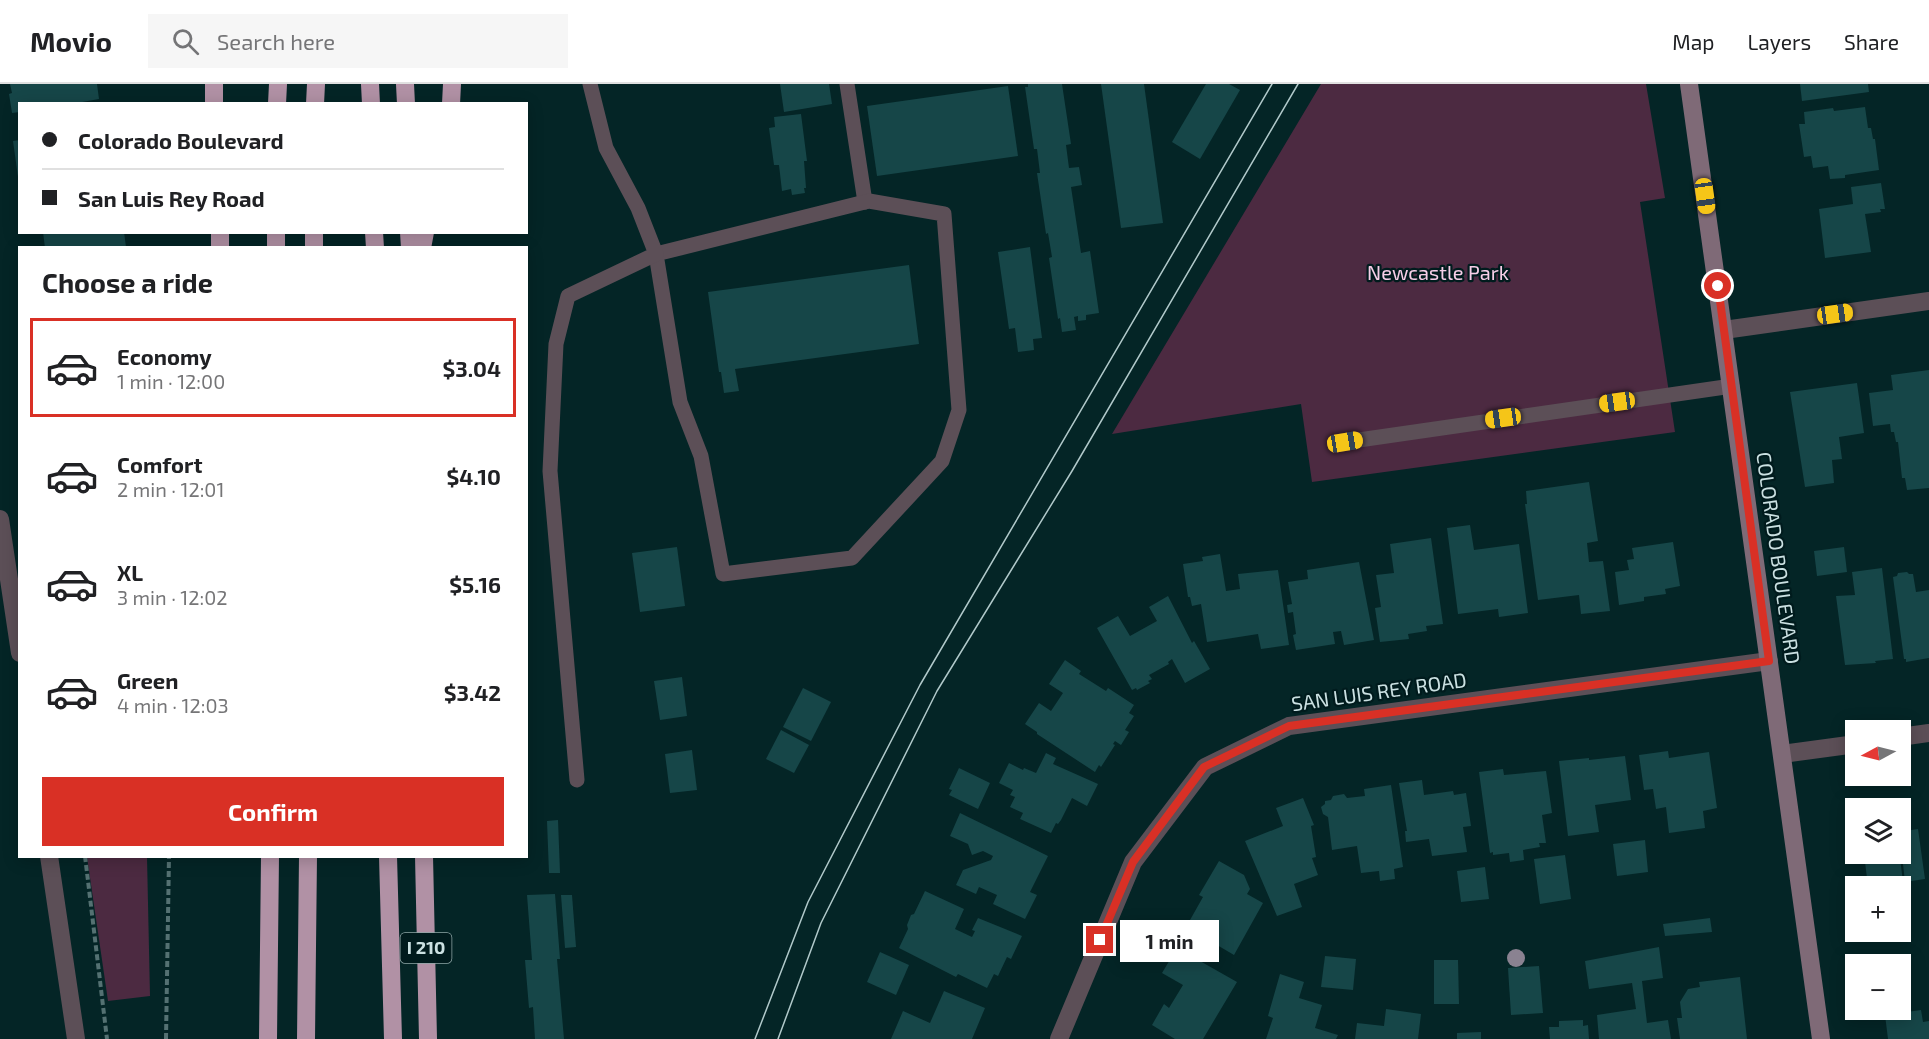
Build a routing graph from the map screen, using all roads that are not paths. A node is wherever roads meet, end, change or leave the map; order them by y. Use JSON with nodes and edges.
{"nodes":[{"id":1,"x":214,"y":84,"type":"edge"},
{"id":2,"x":278,"y":84,"type":"edge"},
{"id":3,"x":315,"y":84,"type":"edge"},
{"id":4,"x":370,"y":84,"type":"edge"},
{"id":5,"x":405,"y":84,"type":"edge"},
{"id":6,"x":452,"y":84,"type":"edge"},
{"id":7,"x":591,"y":84,"type":"edge"},
{"id":8,"x":848,"y":84,"type":"edge"},
{"id":9,"x":1689,"y":84,"type":"edge"},
{"id":10,"x":214,"y":102,"type":"edge"},
{"id":11,"x":277,"y":102,"type":"edge"},
{"id":12,"x":315,"y":102,"type":"edge"},
{"id":13,"x":371,"y":102,"type":"edge"},
{"id":14,"x":406,"y":102,"type":"edge"},
{"id":15,"x":451,"y":102,"type":"edge"},
{"id":16,"x":865,"y":202,"type":"junction"},
{"id":17,"x":656,"y":254,"type":"junction"},
{"id":18,"x":1929,"y":301,"type":"edge"},
{"id":19,"x":1724,"y":330,"type":"junction"},
{"id":20,"x":1732,"y":386,"type":"junction"},
{"id":21,"x":1345,"y":442,"type":"dead end"},
{"id":22,"x":0,"y":519,"type":"edge"},
{"id":23,"x":18,"y":640,"type":"edge"},
{"id":24,"x":1769,"y":661,"type":"junction"},
{"id":25,"x":1929,"y":733,"type":"edge"},
{"id":26,"x":1911,"y":735,"type":"edge"},
{"id":27,"x":1845,"y":745,"type":"edge"},
{"id":28,"x":1782,"y":754,"type":"junction"},
{"id":29,"x":577,"y":780,"type":"dead end"},
{"id":30,"x":49,"y":858,"type":"edge"},
{"id":31,"x":270,"y":858,"type":"edge"},
{"id":32,"x":308,"y":858,"type":"edge"},
{"id":33,"x":388,"y":858,"type":"edge"},
{"id":34,"x":424,"y":858,"type":"edge"},
{"id":35,"x":76,"y":1039,"type":"edge"},
{"id":36,"x":268,"y":1039,"type":"edge"},
{"id":37,"x":306,"y":1039,"type":"edge"},
{"id":38,"x":393,"y":1039,"type":"edge"},
{"id":39,"x":428,"y":1039,"type":"edge"},
{"id":40,"x":1059,"y":1039,"type":"edge"},
{"id":41,"x":1821,"y":1039,"type":"edge"}],
"edges":[{"from":1,"to":10,"type":"highway"},
{"from":2,"to":11,"type":"highway"},
{"from":3,"to":12,"type":"highway"},
{"from":4,"to":13,"type":"highway"},
{"from":5,"to":14,"type":"highway"},
{"from":6,"to":15,"type":"highway"},
{"from":7,"to":17,"type":"lane"},
{"from":8,"to":16,"type":"lane"},
{"from":9,"to":19,"type":"street","name":"COLORADO BOULEVARD"},
{"from":16,"to":17,"type":"lane"},
{"from":16,"to":17,"type":"lane"},
{"from":17,"to":29,"type":"lane"},
{"from":18,"to":19,"type":"street"},
{"from":19,"to":20,"type":"street","name":"COLORADO BOULEVARD"},
{"from":20,"to":21,"type":"lane"},
{"from":20,"to":24,"type":"street","name":"COLORADO BOULEVARD"},
{"from":22,"to":23,"type":"street"},
{"from":24,"to":28,"type":"street","name":"COLORADO BOULEVARD"},
{"from":24,"to":40,"type":"street","name":"SAN LUIS REY ROAD"},
{"from":25,"to":26,"type":"street"},
{"from":27,"to":28,"type":"street"},
{"from":28,"to":41,"type":"street","name":"COLORADO BOULEVARD"},
{"from":30,"to":35,"type":"street"},
{"from":31,"to":36,"type":"highway"},
{"from":32,"to":37,"type":"highway"},
{"from":33,"to":38,"type":"highway"},
{"from":34,"to":39,"type":"highway","number":"I 210"}]}
